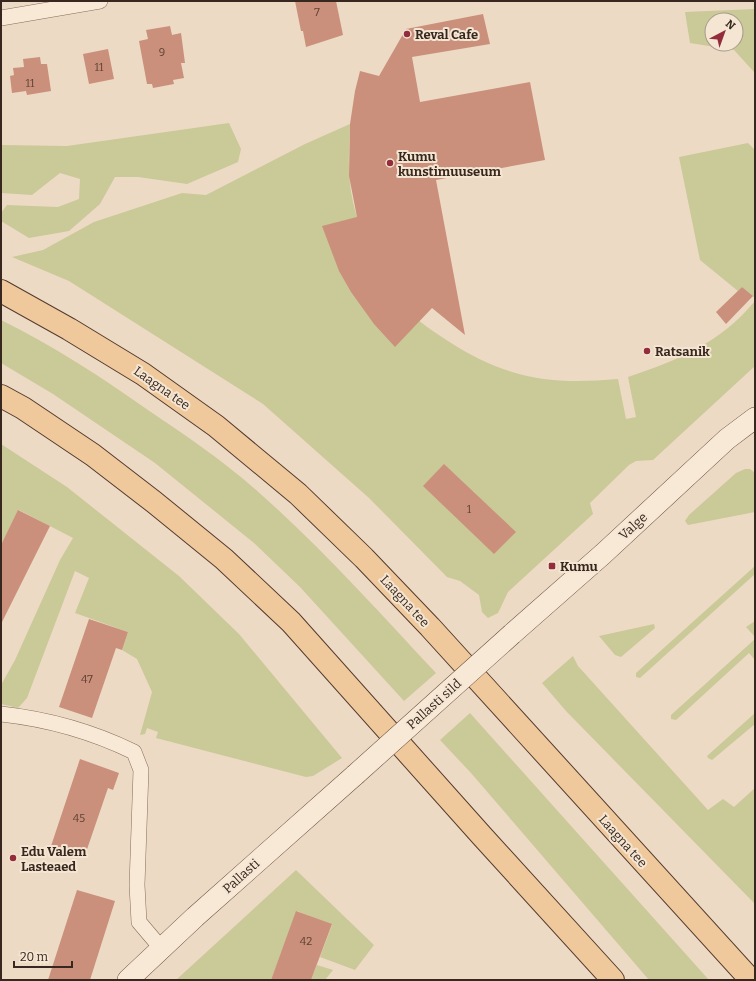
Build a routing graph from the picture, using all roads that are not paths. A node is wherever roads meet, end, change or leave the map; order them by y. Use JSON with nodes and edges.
{"nodes":[{"id":1,"x":100,"y":1,"type":"edge"},
{"id":2,"x":1,"y":18,"type":"edge"},
{"id":3,"x":1,"y":291,"type":"edge"},
{"id":4,"x":1,"y":396,"type":"edge"},
{"id":5,"x":755,"y":418,"type":"edge"},
{"id":6,"x":512,"y":634,"type":"joint"},
{"id":7,"x":1,"y":714,"type":"edge"},
{"id":8,"x":355,"y":775,"type":"joint"},
{"id":9,"x":162,"y":948,"type":"junction"},
{"id":10,"x":128,"y":980,"type":"edge"},
{"id":11,"x":613,"y":980,"type":"edge"},
{"id":12,"x":751,"y":980,"type":"edge"}],
"edges":[{"from":1,"to":2,"type":"street"},
{"from":3,"to":12,"type":"main road","name":"Laagna tee"},
{"from":4,"to":11,"type":"main road"},
{"from":5,"to":6,"type":"street","name":"Valge"},
{"from":6,"to":8,"type":"street","name":"Pallasti sild","bridge":true},
{"from":7,"to":9,"type":"street"},
{"from":8,"to":9,"type":"street","name":"Pallasti"},
{"from":9,"to":10,"type":"street","name":"Pallasti"}]}
